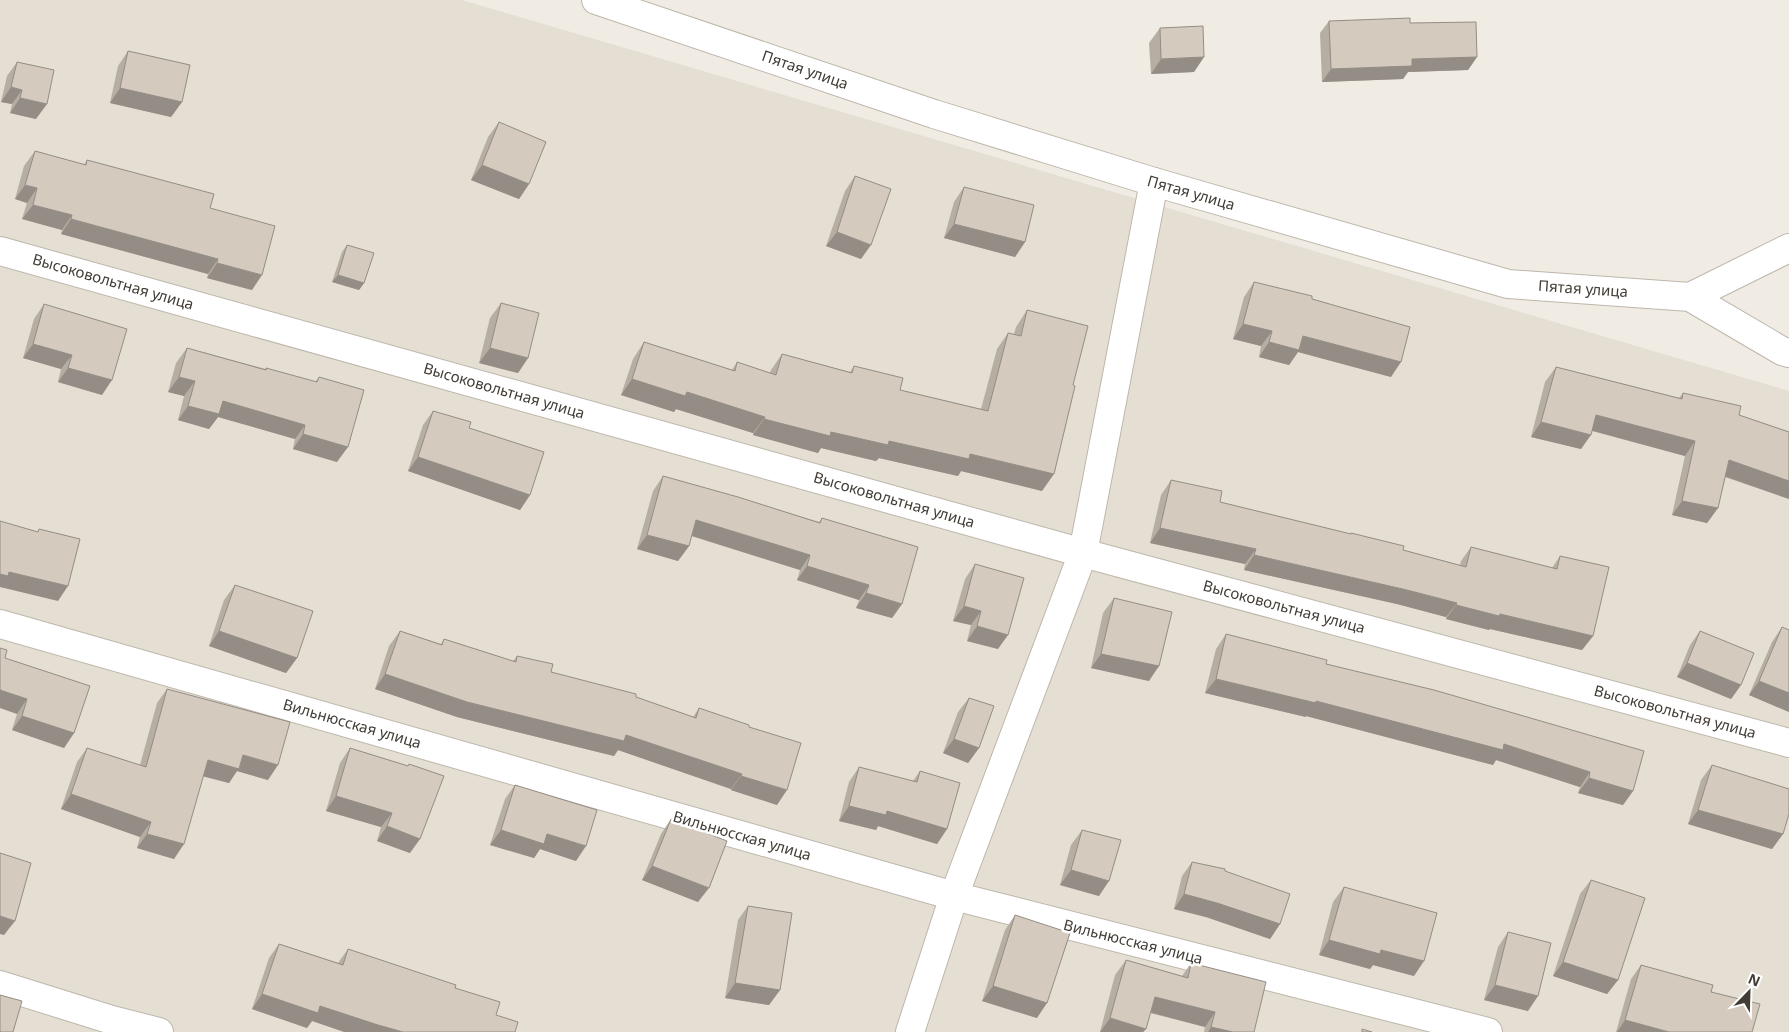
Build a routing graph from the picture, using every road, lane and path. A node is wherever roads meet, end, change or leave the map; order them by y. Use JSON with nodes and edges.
{"nodes":[{"id":1,"x":596,"y":0,"type":"edge"},
{"id":2,"x":1154,"y":182,"type":"junction"},
{"id":3,"x":1789,"y":248,"type":"edge"},
{"id":4,"x":0,"y":250,"type":"edge"},
{"id":5,"x":1690,"y":297,"type":"junction"},
{"id":6,"x":1789,"y":353,"type":"edge"},
{"id":7,"x":1083,"y":553,"type":"junction"},
{"id":8,"x":0,"y":624,"type":"edge"},
{"id":9,"x":1789,"y":743,"type":"edge"},
{"id":10,"x":954,"y":896,"type":"junction"},
{"id":11,"x":0,"y":985,"type":"edge"},
{"id":12,"x":111,"y":1026,"type":"edge"},
{"id":13,"x":159,"y":1032,"type":"edge"},
{"id":14,"x":910,"y":1032,"type":"edge"},
{"id":15,"x":1488,"y":1032,"type":"edge"}],
"edges":[{"from":1,"to":2,"type":"street","name":"Пятая улица"},
{"from":2,"to":5,"type":"street","name":"Пятая улица"},
{"from":2,"to":7,"type":"street"},
{"from":3,"to":5,"type":"street"},
{"from":4,"to":7,"type":"street","name":"Высоковольтная улица"},
{"from":5,"to":6,"type":"street","name":"Пятая улица"},
{"from":7,"to":9,"type":"street","name":"Высоковольтная улица"},
{"from":7,"to":10,"type":"street"},
{"from":8,"to":10,"type":"street","name":"Вильнюсская улица"},
{"from":10,"to":14,"type":"street"},
{"from":10,"to":15,"type":"street","name":"Вильнюсская улица"},
{"from":11,"to":12,"type":"street"},
{"from":12,"to":13,"type":"street"}]}
